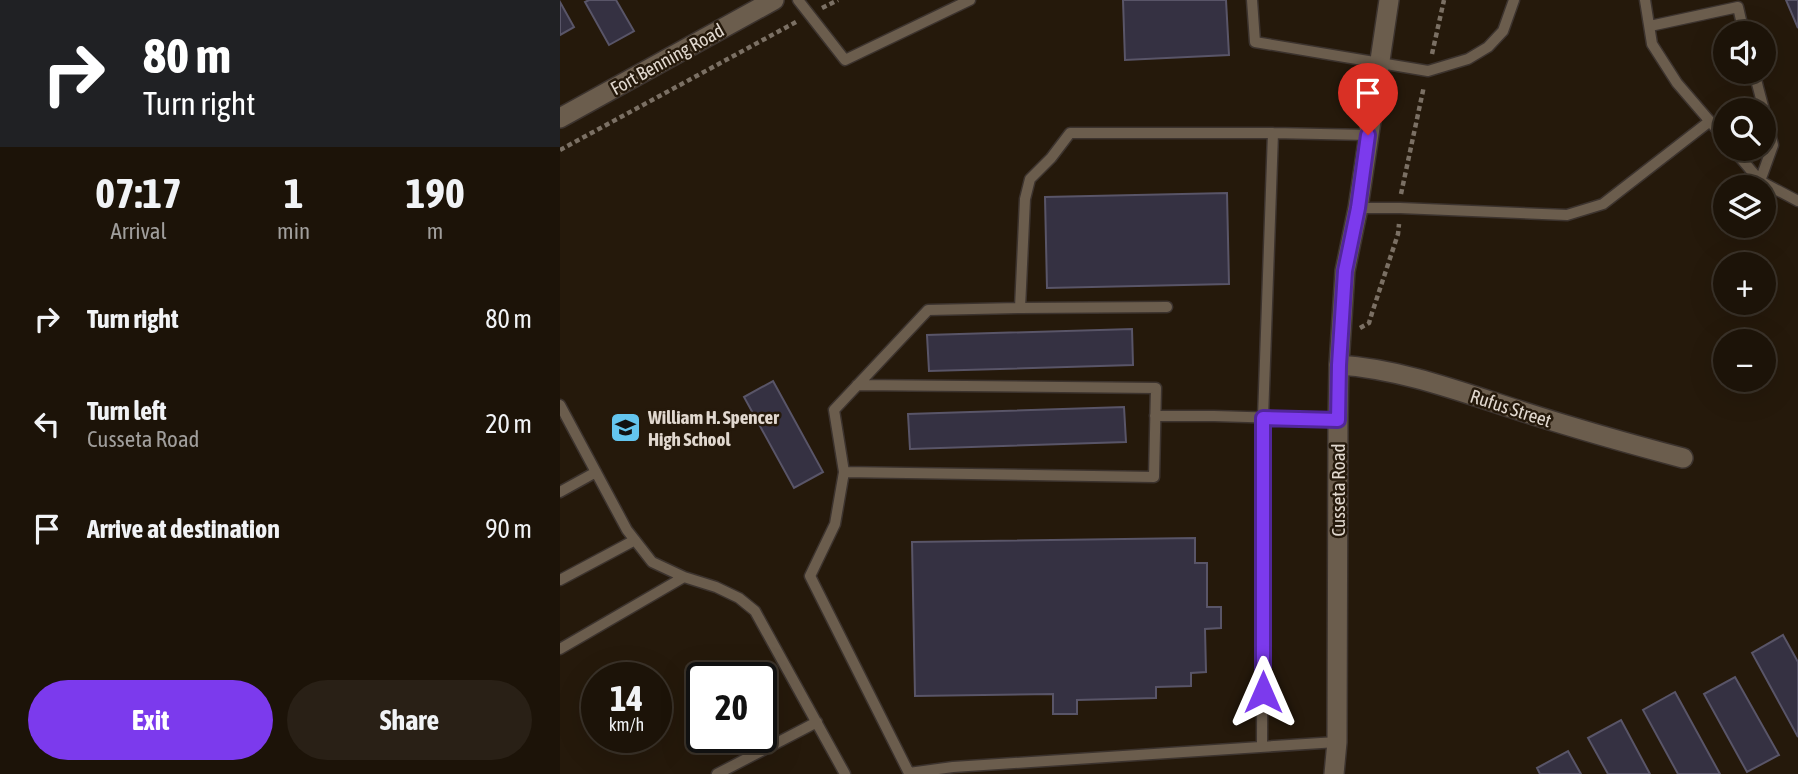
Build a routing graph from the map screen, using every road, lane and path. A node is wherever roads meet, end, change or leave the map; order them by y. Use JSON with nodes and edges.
{"nodes":[{"id":1,"x":774,"y":0,"type":"edge"},
{"id":2,"x":798,"y":0,"type":"edge"},
{"id":3,"x":838,"y":0,"type":"edge"},
{"id":4,"x":970,"y":0,"type":"edge"},
{"id":5,"x":1252,"y":0,"type":"edge"},
{"id":6,"x":1389,"y":0,"type":"edge"},
{"id":7,"x":1444,"y":0,"type":"edge"},
{"id":8,"x":1514,"y":0,"type":"edge"},
{"id":9,"x":1645,"y":0,"type":"edge"},
{"id":10,"x":1737,"y":3,"type":"edge"},
{"id":11,"x":810,"y":15,"type":"junction"},
{"id":12,"x":1741,"y":21,"type":"edge"},
{"id":13,"x":1650,"y":26,"type":"junction"},
{"id":14,"x":1379,"y":64,"type":"junction"},
{"id":15,"x":1427,"y":71,"type":"junction"},
{"id":16,"x":560,"y":118,"type":"edge"},
{"id":17,"x":1710,"y":121,"type":"junction"},
{"id":18,"x":1713,"y":125,"type":"edge"},
{"id":19,"x":1273,"y":133,"type":"junction"},
{"id":20,"x":1368,"y":135,"type":"junction"},
{"id":21,"x":560,"y":150,"type":"edge"},
{"id":22,"x":1743,"y":161,"type":"edge"},
{"id":23,"x":1755,"y":175,"type":"edge"},
{"id":24,"x":1776,"y":189,"type":"edge"},
{"id":25,"x":1798,"y":201,"type":"edge"},
{"id":26,"x":1358,"y":208,"type":"junction"},
{"id":27,"x":1400,"y":208,"type":"junction"},
{"id":28,"x":1167,"y":307,"type":"dead end"},
{"id":29,"x":1020,"y":308,"type":"junction"},
{"id":30,"x":1340,"y":340,"type":"junction"},
{"id":31,"x":1339,"y":365,"type":"junction"},
{"id":32,"x":857,"y":385,"type":"junction"},
{"id":33,"x":560,"y":405,"type":"edge"},
{"id":34,"x":1155,"y":416,"type":"junction"},
{"id":35,"x":1263,"y":418,"type":"junction"},
{"id":36,"x":1338,"y":420,"type":"junction"},
{"id":37,"x":1683,"y":458,"type":"dead end"},
{"id":38,"x":596,"y":472,"type":"junction"},
{"id":39,"x":844,"y":472,"type":"junction"},
{"id":40,"x":560,"y":492,"type":"edge"},
{"id":41,"x":635,"y":540,"type":"junction"},
{"id":42,"x":684,"y":577,"type":"junction"},
{"id":43,"x":560,"y":580,"type":"edge"},
{"id":44,"x":560,"y":649,"type":"edge"},
{"id":45,"x":817,"y":722,"type":"junction"},
{"id":46,"x":1338,"y":742,"type":"junction"},
{"id":47,"x":1262,"y":747,"type":"junction"},
{"id":48,"x":739,"y":769,"type":"edge"},
{"id":49,"x":717,"y":774,"type":"edge"},
{"id":50,"x":845,"y":774,"type":"edge"},
{"id":51,"x":1334,"y":774,"type":"edge"}],
"edges":[{"from":1,"to":16,"type":"street","name":"Fort Benning Road"},
{"from":2,"to":11,"type":"lane"},
{"from":3,"to":11,"type":"path"},
{"from":4,"to":11,"type":"lane"},
{"from":5,"to":14,"type":"lane"},
{"from":6,"to":14,"type":"street","name":"Cusseta Road"},
{"from":7,"to":15,"type":"path"},
{"from":8,"to":15,"type":"lane"},
{"from":9,"to":13,"type":"lane"},
{"from":10,"to":12,"type":"lane"},
{"from":10,"to":13,"type":"lane"},
{"from":11,"to":21,"type":"path"},
{"from":13,"to":17,"type":"lane"},
{"from":14,"to":15,"type":"lane"},
{"from":14,"to":20,"type":"street","name":"Cusseta Road"},
{"from":15,"to":27,"type":"path"},
{"from":17,"to":18,"type":"lane"},
{"from":17,"to":27,"type":"lane"},
{"from":19,"to":20,"type":"lane"},
{"from":19,"to":29,"type":"lane"},
{"from":19,"to":35,"type":"lane"},
{"from":20,"to":26,"type":"street","name":"Cusseta Road"},
{"from":22,"to":23,"type":"lane"},
{"from":24,"to":25,"type":"lane"},
{"from":26,"to":27,"type":"lane"},
{"from":26,"to":30,"type":"street","name":"Cusseta Road"},
{"from":27,"to":30,"type":"path"},
{"from":28,"to":29,"type":"lane"},
{"from":29,"to":32,"type":"lane"},
{"from":30,"to":31,"type":"street","name":"Cusseta Road"},
{"from":31,"to":36,"type":"street","name":"Cusseta Road"},
{"from":31,"to":37,"type":"street","name":"Rufus Street"},
{"from":32,"to":34,"type":"lane"},
{"from":32,"to":39,"type":"lane"},
{"from":33,"to":38,"type":"lane"},
{"from":34,"to":35,"type":"lane"},
{"from":34,"to":39,"type":"lane"},
{"from":35,"to":36,"type":"lane"},
{"from":35,"to":47,"type":"lane"},
{"from":36,"to":46,"type":"street","name":"Cusseta Road"},
{"from":38,"to":40,"type":"lane"},
{"from":38,"to":41,"type":"lane"},
{"from":39,"to":47,"type":"lane"},
{"from":41,"to":42,"type":"lane"},
{"from":41,"to":43,"type":"lane"},
{"from":42,"to":44,"type":"lane"},
{"from":42,"to":45,"type":"lane"},
{"from":45,"to":48,"type":"lane"},
{"from":45,"to":50,"type":"lane"},
{"from":46,"to":47,"type":"lane"},
{"from":46,"to":51,"type":"street","name":"Cusseta Road"},
{"from":48,"to":49,"type":"lane"}]}
